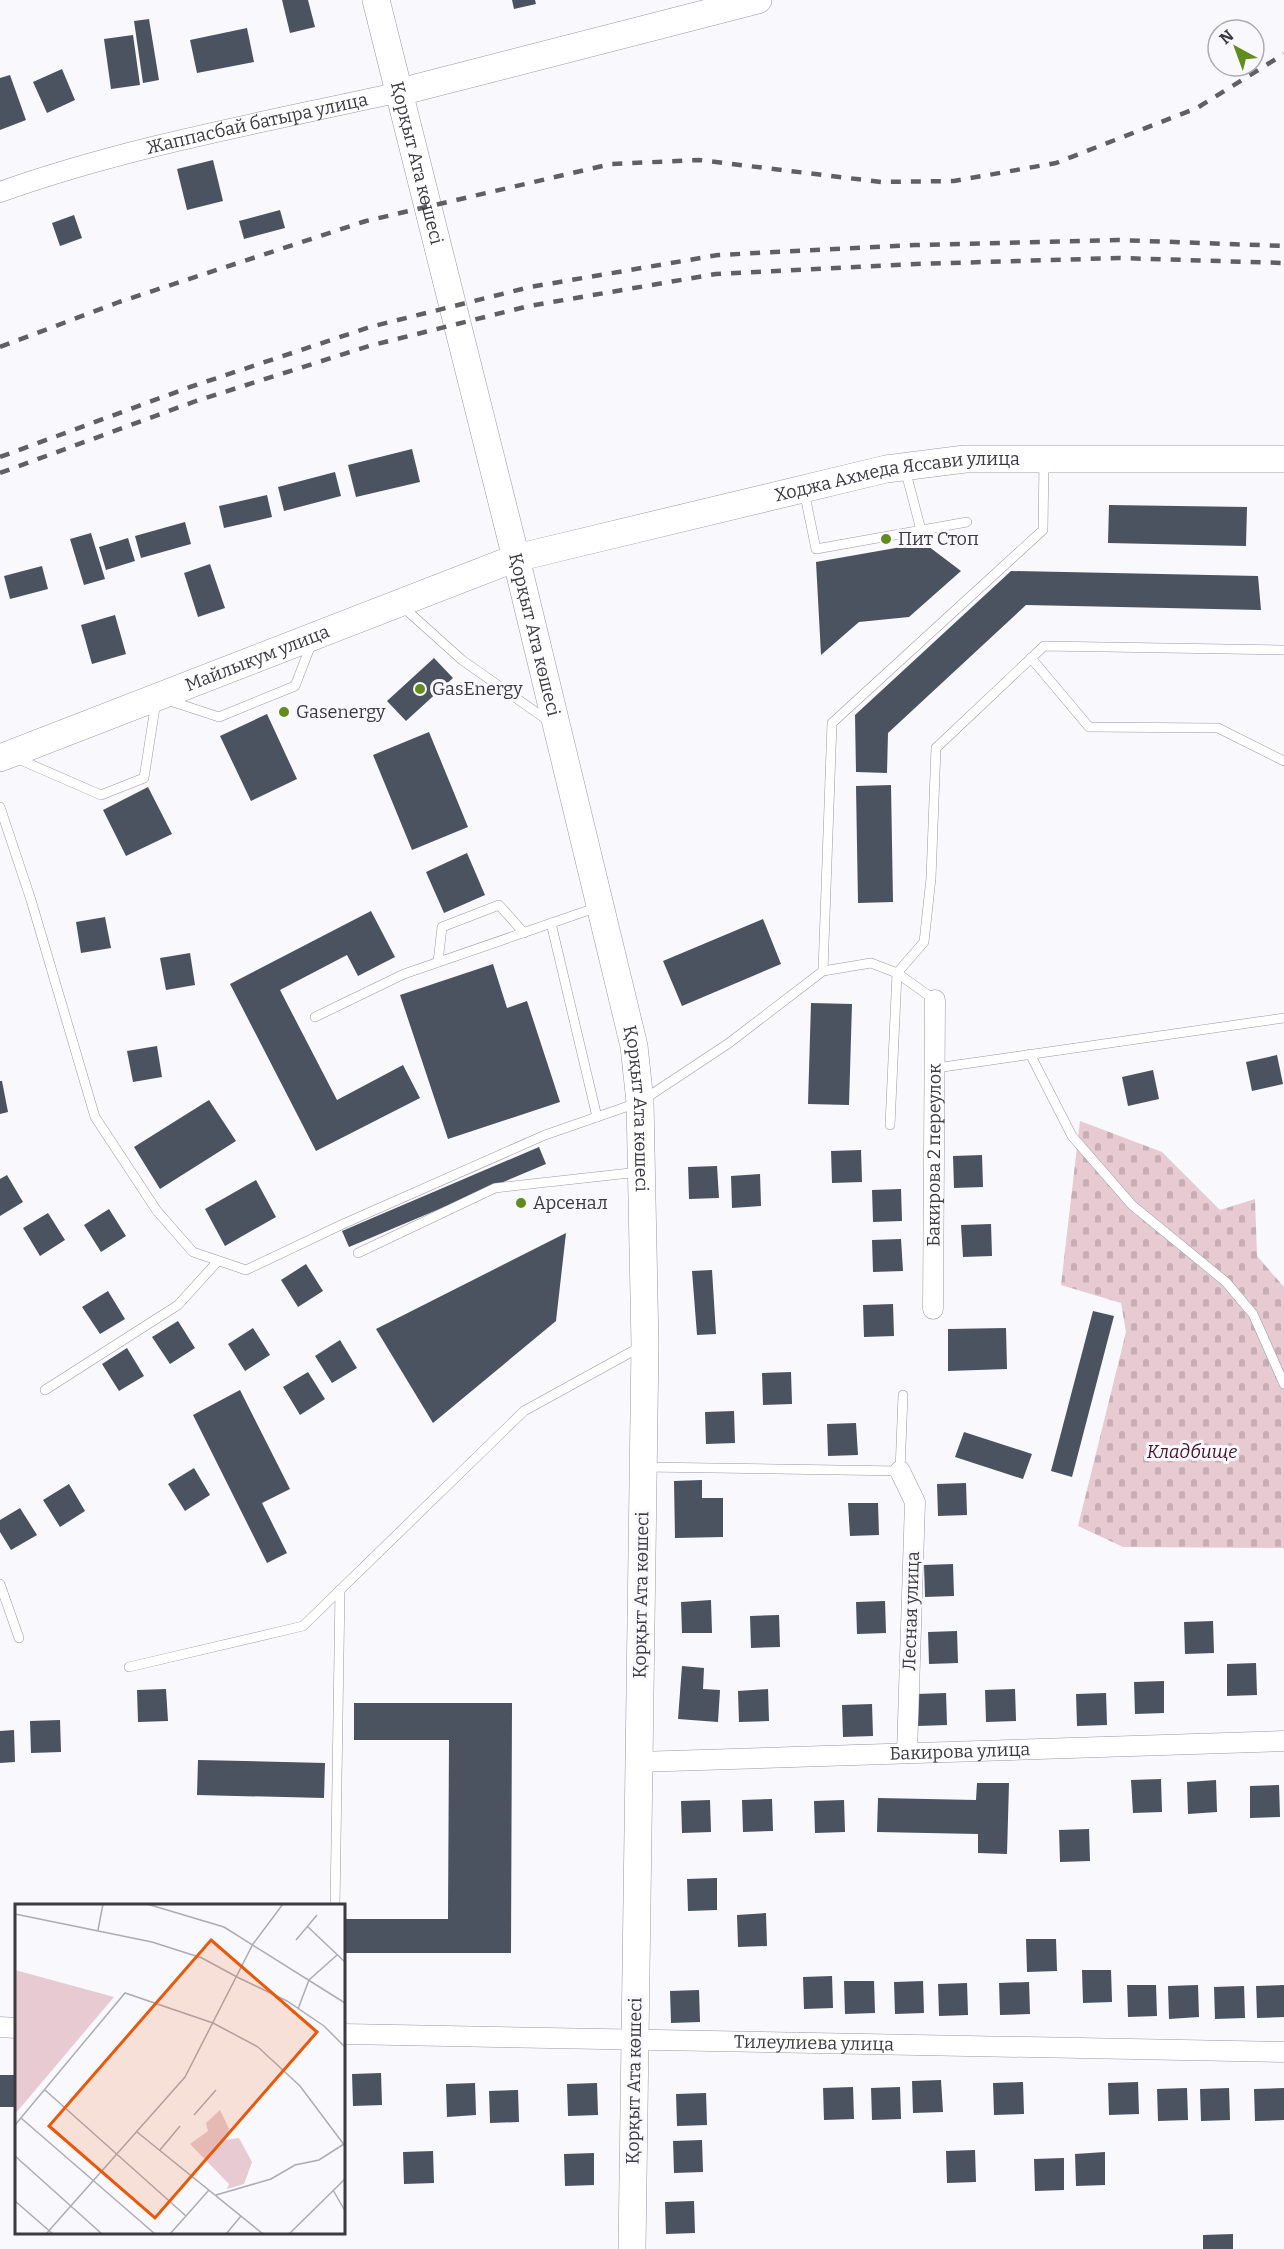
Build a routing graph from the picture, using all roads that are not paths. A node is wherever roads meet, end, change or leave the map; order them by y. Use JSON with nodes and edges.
{"nodes":[{"id":1,"x":376,"y":0,"type":"edge"},
{"id":2,"x":758,"y":0,"type":"edge"},
{"id":3,"x":400,"y":92,"type":"junction"},
{"id":4,"x":0,"y":192,"type":"edge"},
{"id":5,"x":1044,"y":459,"type":"junction"},
{"id":6,"x":1284,"y":459,"type":"edge"},
{"id":7,"x":904,"y":467,"type":"junction"},
{"id":8,"x":804,"y":489,"type":"junction"},
{"id":9,"x":967,"y":522,"type":"dead end"},
{"id":10,"x":921,"y":530,"type":"junction"},
{"id":11,"x":516,"y":558,"type":"junction"},
{"id":12,"x":399,"y":603,"type":"junction"},
{"id":13,"x":314,"y":636,"type":"junction"},
{"id":14,"x":1284,"y":650,"type":"edge"},
{"id":15,"x":1031,"y":658,"type":"junction"},
{"id":16,"x":157,"y":697,"type":"junction"},
{"id":17,"x":557,"y":727,"type":"junction"},
{"id":18,"x":4,"y":757,"type":"edge"},
{"id":19,"x":1284,"y":761,"type":"edge"},
{"id":20,"x":0,"y":807,"type":"edge"},
{"id":21,"x":600,"y":907,"type":"junction"},
{"id":22,"x":551,"y":923,"type":"junction"},
{"id":23,"x":525,"y":933,"type":"junction"},
{"id":24,"x":438,"y":962,"type":"junction"},
{"id":25,"x":823,"y":971,"type":"junction"},
{"id":26,"x":897,"y":973,"type":"junction"},
{"id":27,"x":935,"y":1000,"type":"joint"},
{"id":28,"x":315,"y":1017,"type":"dead end"},
{"id":29,"x":1284,"y":1018,"type":"edge"},
{"id":30,"x":1030,"y":1054,"type":"junction"},
{"id":31,"x":936,"y":1068,"type":"junction"},
{"id":32,"x":640,"y":1102,"type":"junction"},
{"id":33,"x":597,"y":1117,"type":"junction"},
{"id":34,"x":890,"y":1125,"type":"dead end"},
{"id":35,"x":642,"y":1172,"type":"junction"},
{"id":36,"x":358,"y":1253,"type":"dead end"},
{"id":37,"x":218,"y":1261,"type":"junction"},
{"id":38,"x":933,"y":1309,"type":"dead end"},
{"id":39,"x":645,"y":1345,"type":"junction"},
{"id":40,"x":1284,"y":1384,"type":"edge"},
{"id":41,"x":45,"y":1390,"type":"dead end"},
{"id":42,"x":903,"y":1395,"type":"dead end"},
{"id":43,"x":643,"y":1467,"type":"junction"},
{"id":44,"x":900,"y":1471,"type":"junction"},
{"id":45,"x":0,"y":1584,"type":"edge"},
{"id":46,"x":340,"y":1590,"type":"junction"},
{"id":47,"x":19,"y":1638,"type":"dead end"},
{"id":48,"x":129,"y":1667,"type":"dead end"},
{"id":49,"x":1284,"y":1741,"type":"edge"},
{"id":50,"x":907,"y":1754,"type":"junction"},
{"id":51,"x":638,"y":1762,"type":"junction"},
{"id":52,"x":335,"y":1904,"type":"edge"},
{"id":53,"x":345,"y":2034,"type":"edge"},
{"id":54,"x":634,"y":2040,"type":"junction"},
{"id":55,"x":1284,"y":2052,"type":"edge"},
{"id":56,"x":632,"y":2249,"type":"edge"}],
"edges":[{"from":1,"to":3,"type":"main road","name":"Қорқыт Ата көшесі"},
{"from":2,"to":3,"type":"main road","name":"Жаппасбай батыра улица"},
{"from":3,"to":4,"type":"street","name":"Жаппасбай батыра улица"},
{"from":3,"to":11,"type":"main road","name":"Қорқыт Ата көшесі"},
{"from":5,"to":6,"type":"main road","name":"Ходжа Ахмеда Яссави улица"},
{"from":5,"to":7,"type":"main road","name":"Ходжа Ахмеда Яссави улица"},
{"from":5,"to":25,"type":"lane"},
{"from":7,"to":8,"type":"main road","name":"Ходжа Ахмеда Яссави улица"},
{"from":7,"to":10,"type":"lane"},
{"from":8,"to":10,"type":"lane"},
{"from":8,"to":11,"type":"main road","name":"Ходжа Ахмеда Яссави улица"},
{"from":9,"to":10,"type":"lane"},
{"from":11,"to":12,"type":"main road","name":"Майлыкум улица"},
{"from":11,"to":17,"type":"main road","name":"Қорқыт Ата көшесі"},
{"from":12,"to":13,"type":"main road","name":"Майлыкум улица"},
{"from":12,"to":17,"type":"lane"},
{"from":13,"to":16,"type":"main road","name":"Майлыкум улица"},
{"from":13,"to":16,"type":"lane"},
{"from":14,"to":15,"type":"lane"},
{"from":15,"to":19,"type":"lane"},
{"from":15,"to":26,"type":"lane"},
{"from":16,"to":18,"type":"main road","name":"Майлыкум улица"},
{"from":16,"to":18,"type":"lane"},
{"from":17,"to":21,"type":"main road","name":"Қорқыт Ата көшесі"},
{"from":20,"to":37,"type":"lane"},
{"from":21,"to":22,"type":"lane"},
{"from":21,"to":32,"type":"main road","name":"Қорқыт Ата көшесі"},
{"from":22,"to":23,"type":"lane"},
{"from":22,"to":33,"type":"lane"},
{"from":23,"to":24,"type":"lane"},
{"from":23,"to":24,"type":"lane"},
{"from":24,"to":28,"type":"lane"},
{"from":25,"to":26,"type":"lane"},
{"from":25,"to":32,"type":"lane"},
{"from":26,"to":27,"type":"lane"},
{"from":26,"to":34,"type":"lane"},
{"from":27,"to":31,"type":"street","name":"Бакирова 2 переулок"},
{"from":29,"to":30,"type":"lane"},
{"from":30,"to":31,"type":"lane"},
{"from":30,"to":40,"type":"lane"},
{"from":31,"to":38,"type":"street","name":"Бакирова 2 переулок"},
{"from":32,"to":33,"type":"lane"},
{"from":32,"to":35,"type":"main road","name":"Қорқыт Ата көшесі"},
{"from":33,"to":37,"type":"lane"},
{"from":35,"to":36,"type":"lane"},
{"from":35,"to":39,"type":"main road","name":"Қорқыт Ата көшесі"},
{"from":37,"to":41,"type":"lane"},
{"from":39,"to":43,"type":"main road","name":"Қорқыт Ата көшесі"},
{"from":39,"to":46,"type":"lane"},
{"from":42,"to":44,"type":"lane"},
{"from":43,"to":44,"type":"lane"},
{"from":43,"to":51,"type":"main road","name":"Қорқыт Ата көшесі"},
{"from":44,"to":50,"type":"street","name":"Лесная улица"},
{"from":45,"to":47,"type":"lane"},
{"from":46,"to":48,"type":"lane"},
{"from":46,"to":52,"type":"lane"},
{"from":49,"to":50,"type":"street","name":"Бакирова улица"},
{"from":50,"to":51,"type":"street","name":"Бакирова улица"},
{"from":51,"to":54,"type":"main road","name":"Қорқыт Ата көшесі"},
{"from":53,"to":54,"type":"street","name":"Тилеулиева улица"},
{"from":54,"to":55,"type":"street","name":"Тилеулиева улица"},
{"from":54,"to":56,"type":"main road","name":"Қорқыт Ата көшесі"}]}
